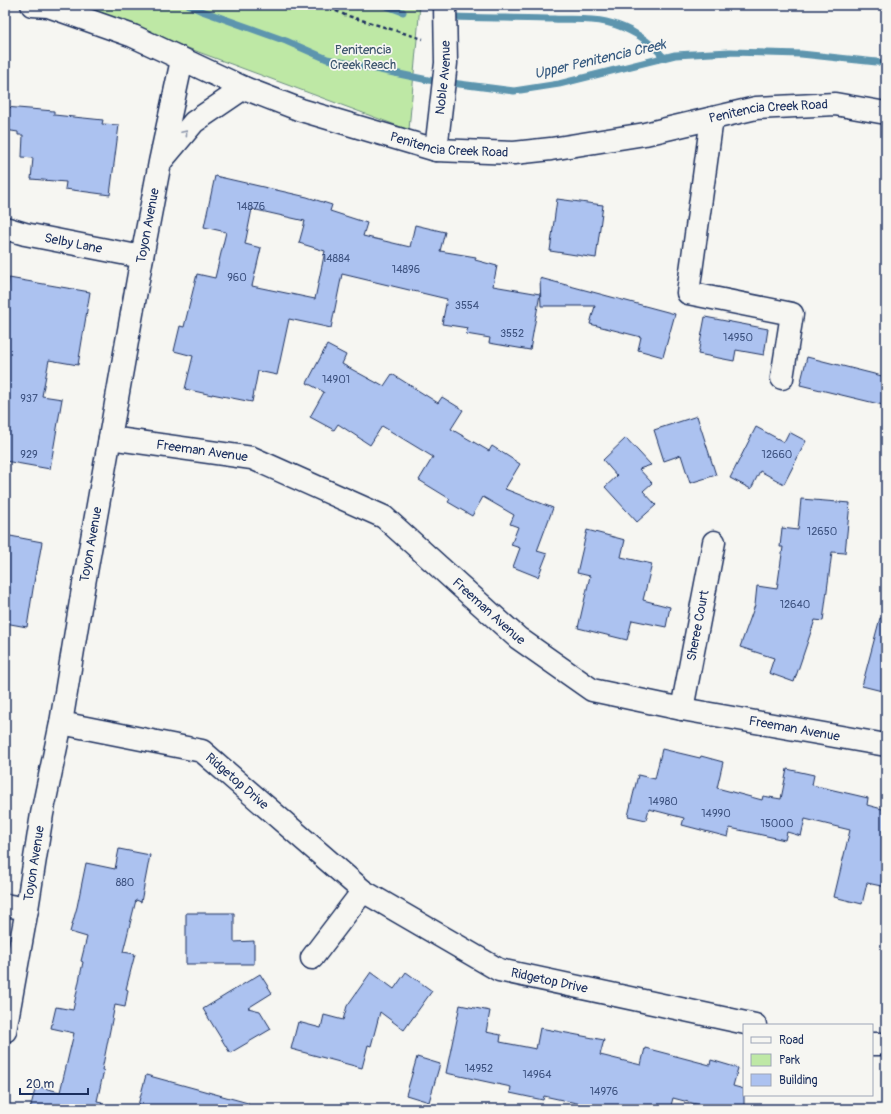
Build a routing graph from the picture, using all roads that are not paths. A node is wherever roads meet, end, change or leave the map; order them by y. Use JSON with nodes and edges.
{"nodes":[{"id":1,"x":32,"y":5,"type":"edge"},
{"id":2,"x":445,"y":5,"type":"edge"},
{"id":3,"x":182,"y":60,"type":"junction"},
{"id":4,"x":244,"y":88,"type":"junction"},
{"id":5,"x":886,"y":113,"type":"edge"},
{"id":6,"x":712,"y":118,"type":"junction"},
{"id":7,"x":436,"y":150,"type":"junction"},
{"id":8,"x":160,"y":162,"type":"junction"},
{"id":9,"x":5,"y":228,"type":"edge"},
{"id":10,"x":142,"y":257,"type":"junction"},
{"id":11,"x":782,"y":378,"type":"dead end"},
{"id":12,"x":110,"y":438,"type":"junction"},
{"id":13,"x":714,"y":542,"type":"dead end"},
{"id":14,"x":682,"y":709,"type":"junction"},
{"id":15,"x":61,"y":723,"type":"junction"},
{"id":16,"x":886,"y":745,"type":"edge"},
{"id":17,"x":362,"y":890,"type":"junction"},
{"id":18,"x":5,"y":905,"type":"edge"},
{"id":19,"x":27,"y":909,"type":"junction"},
{"id":20,"x":312,"y":958,"type":"dead end"},
{"id":21,"x":750,"y":1024,"type":"edge"},
{"id":22,"x":5,"y":1031,"type":"edge"},
{"id":23,"x":873,"y":1044,"type":"edge"},
{"id":24,"x":886,"y":1044,"type":"edge"}],
"edges":[{"from":1,"to":3,"type":"street","name":"Penitencia Creek Road"},
{"from":2,"to":7,"type":"street","name":"Noble Avenue"},
{"from":3,"to":4,"type":"street","name":"Penitencia Creek Road"},
{"from":3,"to":8,"type":"street","name":"Toyon Avenue"},
{"from":4,"to":7,"type":"street","name":"Penitencia Creek Road"},
{"from":8,"to":4,"type":"street","one_way":true},
{"from":5,"to":6,"type":"street","name":"Penitencia Creek Road"},
{"from":6,"to":7,"type":"street","name":"Penitencia Creek Road"},
{"from":6,"to":11,"type":"street"},
{"from":8,"to":10,"type":"street","name":"Toyon Avenue"},
{"from":9,"to":10,"type":"street","name":"Selby Lane"},
{"from":10,"to":12,"type":"street","name":"Toyon Avenue"},
{"from":12,"to":14,"type":"street","name":"Freeman Avenue"},
{"from":12,"to":15,"type":"street","name":"Toyon Avenue"},
{"from":13,"to":14,"type":"street","name":"Sheree Court"},
{"from":14,"to":16,"type":"street","name":"Freeman Avenue"},
{"from":15,"to":17,"type":"street","name":"Ridgetop Drive"},
{"from":15,"to":19,"type":"street","name":"Toyon Avenue"},
{"from":17,"to":20,"type":"street"},
{"from":17,"to":21,"type":"street","name":"Ridgetop Drive"},
{"from":18,"to":19,"type":"street"},
{"from":19,"to":22,"type":"street","name":"Toyon Avenue"},
{"from":23,"to":24,"type":"street"}]}
